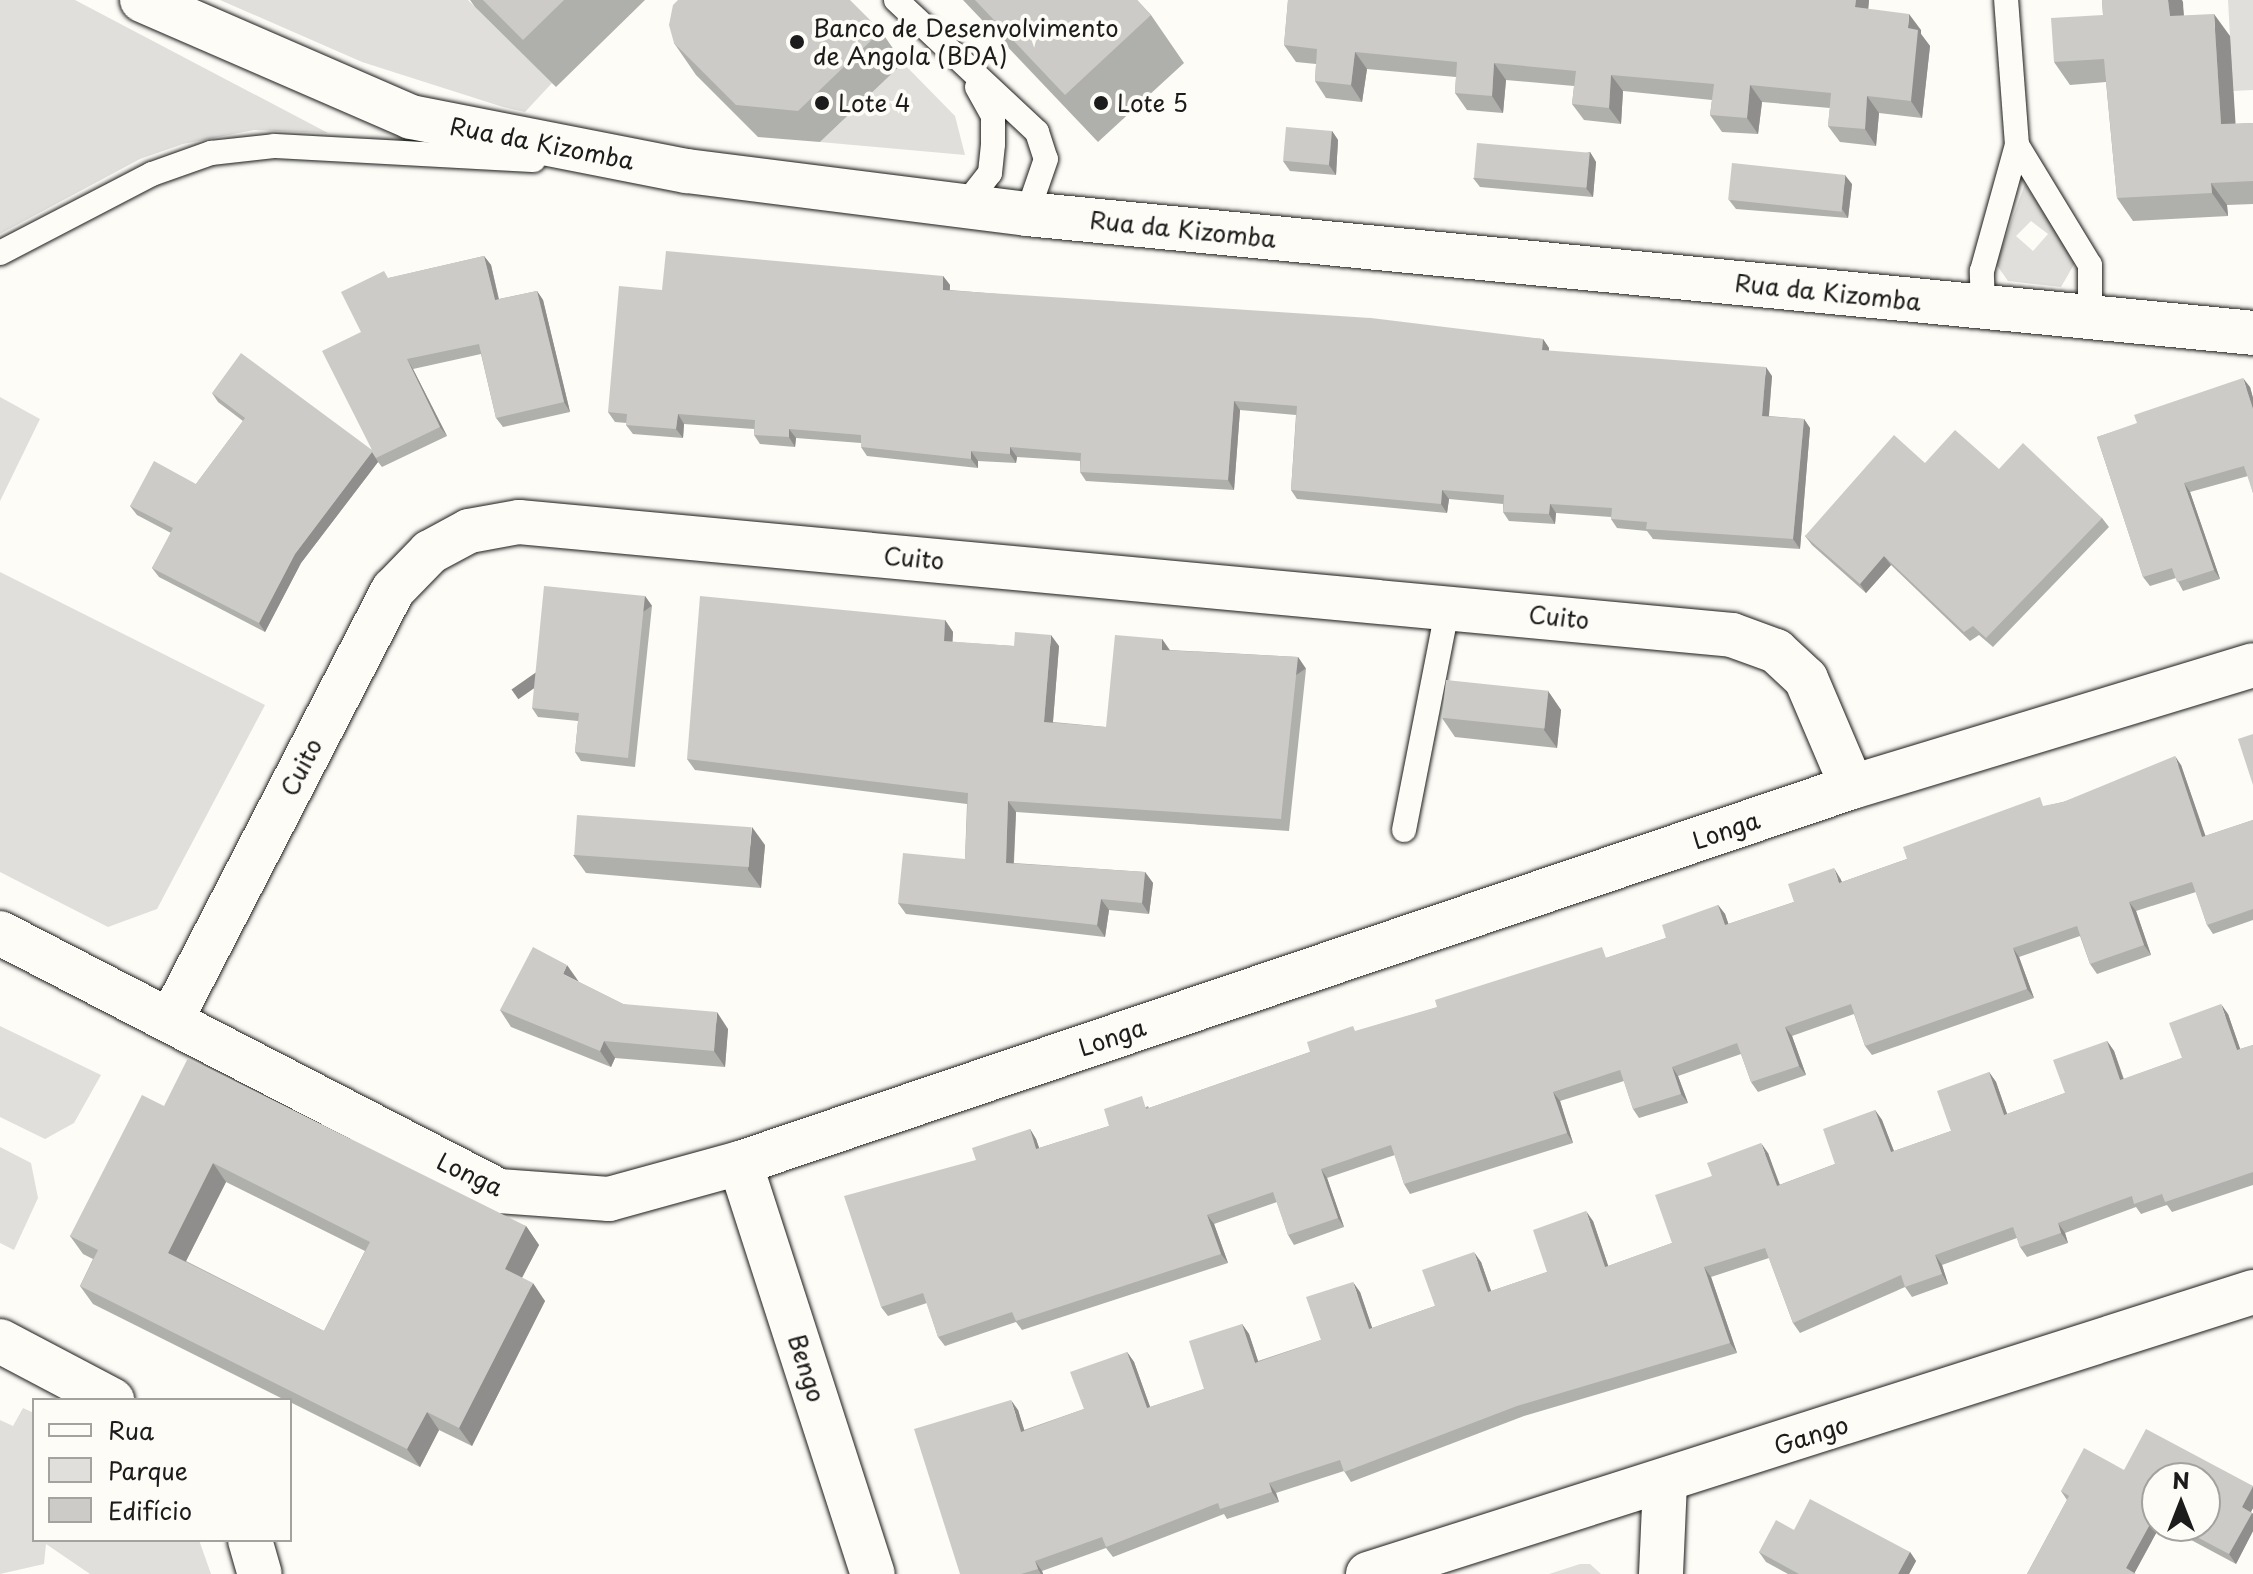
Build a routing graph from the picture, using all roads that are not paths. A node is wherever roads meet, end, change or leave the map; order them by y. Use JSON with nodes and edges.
{"nodes":[{"id":1,"x":142,"y":0,"type":"edge"},
{"id":2,"x":896,"y":0,"type":"edge"},
{"id":3,"x":2006,"y":0,"type":"edge"},
{"id":4,"x":973,"y":78,"type":"junction"},
{"id":5,"x":2017,"y":145,"type":"junction"},
{"id":6,"x":687,"y":171,"type":"junction"},
{"id":7,"x":964,"y":206,"type":"junction"},
{"id":8,"x":1027,"y":214,"type":"junction"},
{"id":9,"x":0,"y":253,"type":"edge"},
{"id":10,"x":1983,"y":307,"type":"junction"},
{"id":11,"x":2090,"y":316,"type":"junction"},
{"id":12,"x":2253,"y":333,"type":"edge"},
{"id":13,"x":1448,"y":606,"type":"junction"},
{"id":14,"x":2253,"y":665,"type":"edge"},
{"id":15,"x":1852,"y":787,"type":"junction"},
{"id":16,"x":1404,"y":830,"type":"dead end"},
{"id":17,"x":0,"y":933,"type":"edge"},
{"id":18,"x":172,"y":1018,"type":"junction"},
{"id":19,"x":740,"y":1163,"type":"junction"},
{"id":20,"x":2253,"y":1292,"type":"edge"},
{"id":21,"x":0,"y":1341,"type":"edge"},
{"id":22,"x":108,"y":1398,"type":"edge"},
{"id":23,"x":1665,"y":1482,"type":"junction"},
{"id":24,"x":251,"y":1542,"type":"edge"},
{"id":25,"x":260,"y":1574,"type":"edge"},
{"id":26,"x":873,"y":1574,"type":"edge"},
{"id":27,"x":1368,"y":1574,"type":"edge"},
{"id":28,"x":1661,"y":1574,"type":"edge"}],
"edges":[{"from":1,"to":6,"type":"street","name":"Rua da Kizomba"},
{"from":2,"to":4,"type":"lane"},
{"from":3,"to":5,"type":"lane"},
{"from":4,"to":7,"type":"lane"},
{"from":4,"to":8,"type":"lane"},
{"from":5,"to":10,"type":"lane"},
{"from":5,"to":11,"type":"lane"},
{"from":6,"to":7,"type":"street","name":"Rua da Kizomba"},
{"from":6,"to":9,"type":"lane"},
{"from":7,"to":8,"type":"street","name":"Rua da Kizomba"},
{"from":8,"to":10,"type":"street","name":"Rua da Kizomba"},
{"from":10,"to":11,"type":"street","name":"Rua da Kizomba"},
{"from":11,"to":12,"type":"street","name":"Rua da Kizomba"},
{"from":13,"to":15,"type":"street","name":"Cuito"},
{"from":13,"to":16,"type":"lane"},
{"from":13,"to":18,"type":"street","name":"Cuito"},
{"from":14,"to":15,"type":"street","name":"Longa"},
{"from":15,"to":19,"type":"street","name":"Longa"},
{"from":17,"to":18,"type":"street","name":"Longa"},
{"from":18,"to":19,"type":"street","name":"Longa"},
{"from":19,"to":26,"type":"street","name":"Bengo"},
{"from":20,"to":23,"type":"street","name":"Gango"},
{"from":21,"to":22,"type":"street"},
{"from":23,"to":27,"type":"street","name":"Gango"},
{"from":23,"to":28,"type":"street"},
{"from":24,"to":25,"type":"street"}]}
